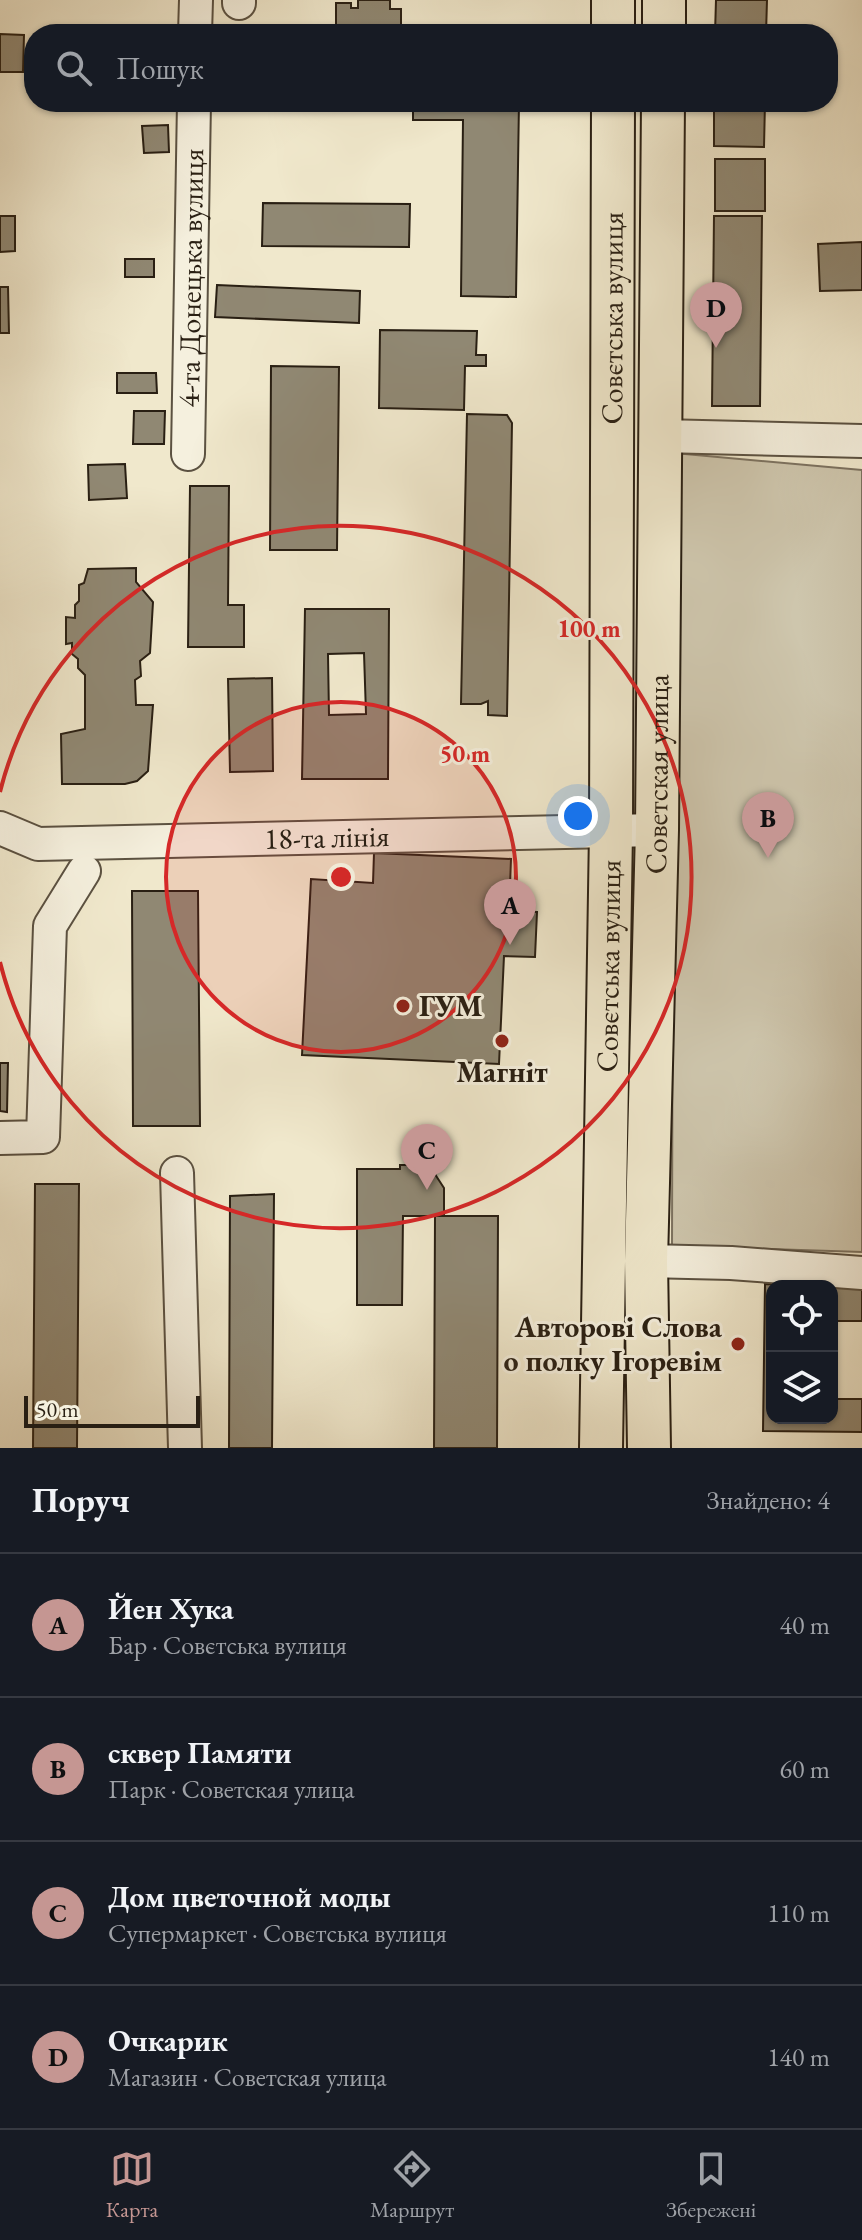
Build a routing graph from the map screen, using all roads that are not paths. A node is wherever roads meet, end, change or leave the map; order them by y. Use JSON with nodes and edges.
{"nodes":[{"id":1,"x":196,"y":0,"type":"edge"},
{"id":2,"x":613,"y":0,"type":"edge"},
{"id":3,"x":664,"y":0,"type":"edge"},
{"id":4,"x":195,"y":24,"type":"edge"},
{"id":5,"x":613,"y":24,"type":"edge"},
{"id":6,"x":664,"y":24,"type":"edge"},
{"id":7,"x":194,"y":112,"type":"edge"},
{"id":8,"x":613,"y":112,"type":"edge"},
{"id":9,"x":663,"y":112,"type":"edge"},
{"id":10,"x":661,"y":436,"type":"junction"},
{"id":11,"x":862,"y":441,"type":"edge"},
{"id":12,"x":188,"y":454,"type":"dead end"},
{"id":13,"x":0,"y":828,"type":"edge"},
{"id":14,"x":657,"y":830,"type":"junction"},
{"id":15,"x":611,"y":831,"type":"junction"},
{"id":16,"x":84,"y":871,"type":"dead end"},
{"id":17,"x":0,"y":1138,"type":"edge"},
{"id":18,"x":177,"y":1173,"type":"dead end"},
{"id":19,"x":646,"y":1261,"type":"junction"},
{"id":20,"x":862,"y":1273,"type":"edge"},
{"id":21,"x":185,"y":1448,"type":"edge"},
{"id":22,"x":601,"y":1448,"type":"edge"},
{"id":23,"x":649,"y":1448,"type":"edge"}],
"edges":[{"from":1,"to":4,"type":"street"},
{"from":2,"to":5,"type":"main road"},
{"from":3,"to":6,"type":"main road"},
{"from":7,"to":12,"type":"street","name":"4-та Донецька вулиця"},
{"from":8,"to":15,"type":"main road","name":"Совєтська вулиця"},
{"from":9,"to":10,"type":"main road","name":"Советская улица"},
{"from":10,"to":11,"type":"street"},
{"from":10,"to":14,"type":"main road","name":"Советская улица"},
{"from":13,"to":15,"type":"street","name":"18-та лінія"},
{"from":14,"to":15,"type":"street","name":"18-та лінія"},
{"from":14,"to":19,"type":"main road","name":"Советская улица"},
{"from":15,"to":22,"type":"main road","name":"Совєтська вулиця"},
{"from":16,"to":17,"type":"street"},
{"from":18,"to":21,"type":"street"},
{"from":19,"to":20,"type":"street"},
{"from":19,"to":23,"type":"main road","name":"Советская улица"}]}
